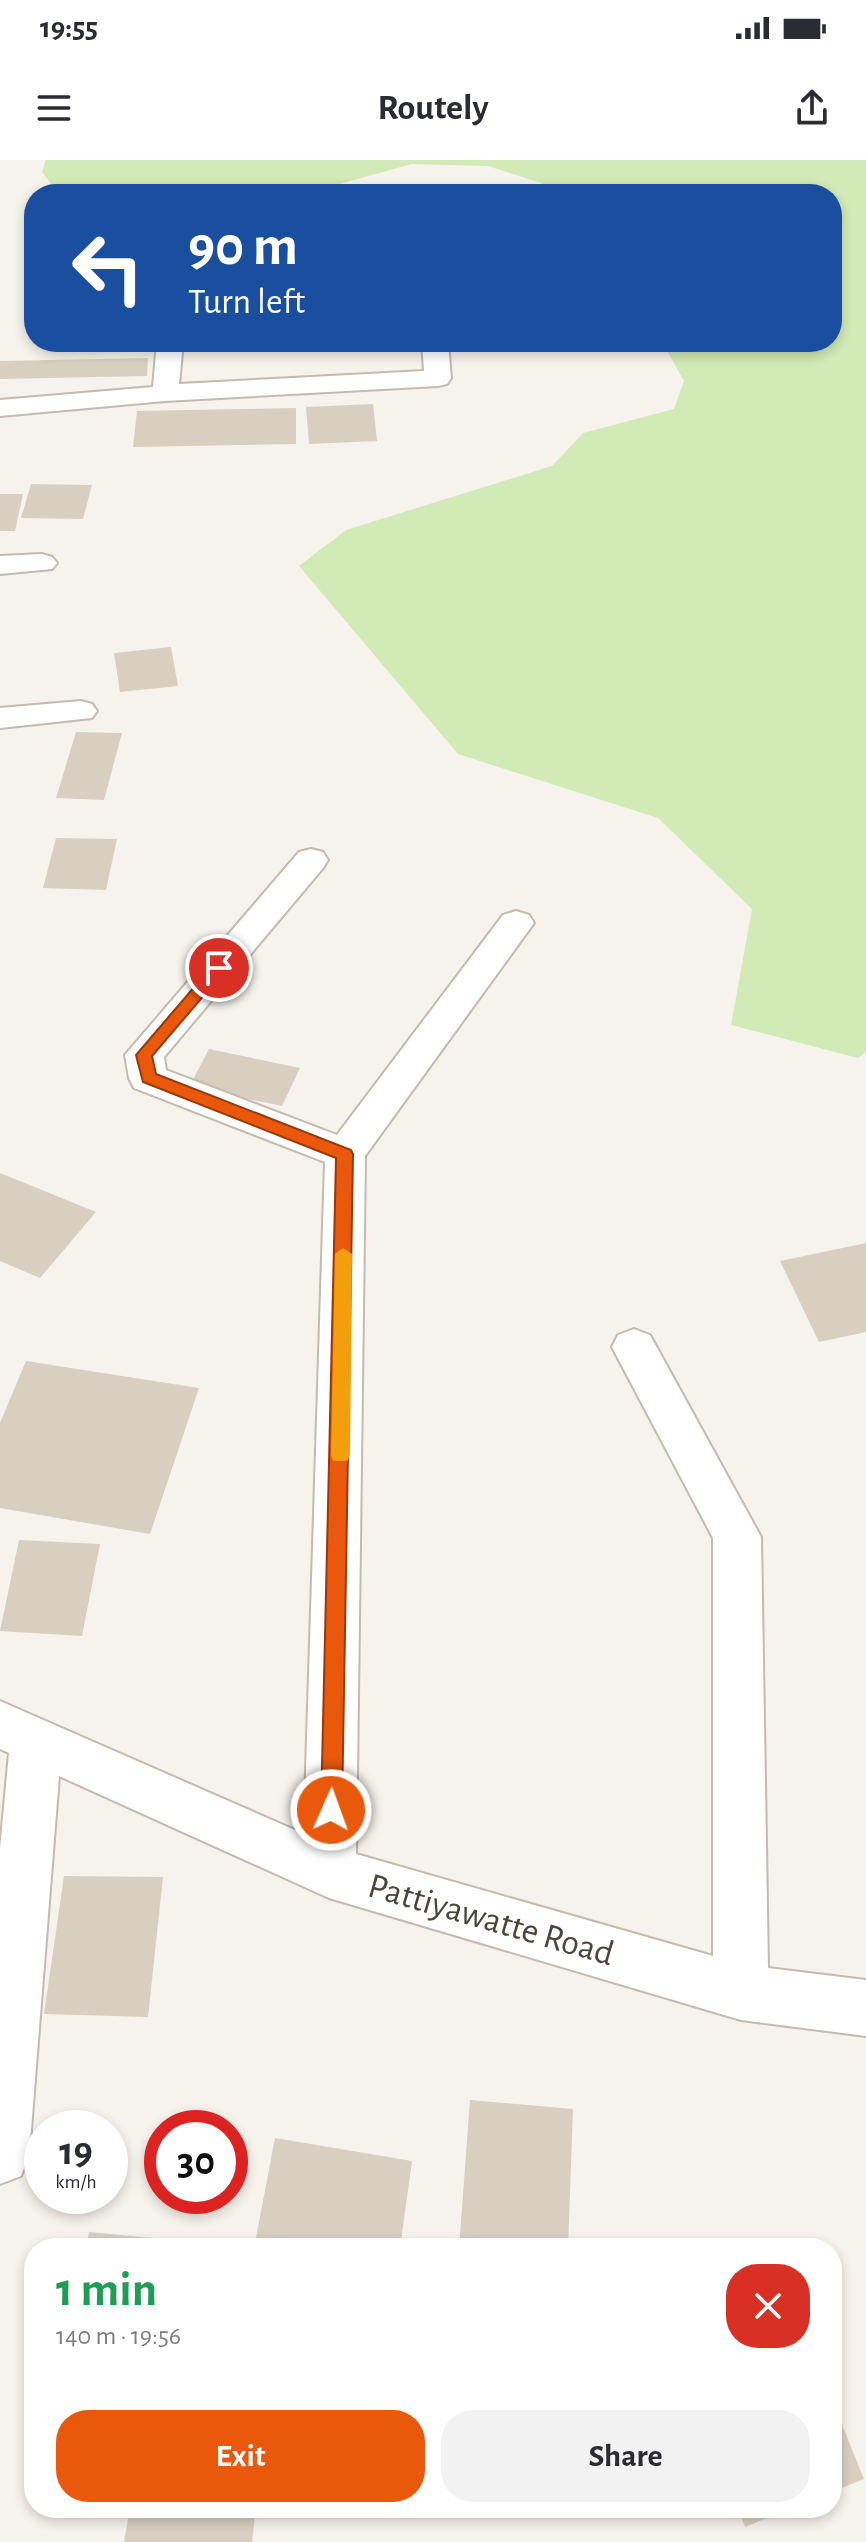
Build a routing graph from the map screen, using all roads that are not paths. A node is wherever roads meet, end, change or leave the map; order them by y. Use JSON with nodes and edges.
{"nodes":[{"id":1,"x":169,"y":352,"type":"edge"},
{"id":2,"x":436,"y":352,"type":"edge"},
{"id":3,"x":165,"y":393,"type":"junction"},
{"id":4,"x":0,"y":408,"type":"edge"},
{"id":5,"x":42,"y":563,"type":"dead end"},
{"id":6,"x":0,"y":565,"type":"edge"},
{"id":7,"x":81,"y":711,"type":"dead end"},
{"id":8,"x":0,"y":718,"type":"edge"},
{"id":9,"x":311,"y":860,"type":"dead end"},
{"id":10,"x":516,"y":923,"type":"dead end"},
{"id":11,"x":345,"y":1154,"type":"junction"},
{"id":12,"x":634,"y":1347,"type":"dead end"},
{"id":13,"x":18,"y":1733,"type":"edge"},
{"id":14,"x":329,"y":1872,"type":"junction"},
{"id":15,"x":741,"y":1992,"type":"junction"},
{"id":16,"x":866,"y":2008,"type":"edge"},
{"id":17,"x":0,"y":2155,"type":"edge"}],
"edges":[{"from":1,"to":3,"type":"street"},
{"from":2,"to":3,"type":"street"},
{"from":3,"to":4,"type":"street"},
{"from":5,"to":6,"type":"street"},
{"from":7,"to":8,"type":"street"},
{"from":9,"to":11,"type":"street"},
{"from":10,"to":11,"type":"street"},
{"from":11,"to":14,"type":"street"},
{"from":12,"to":15,"type":"street"},
{"from":13,"to":14,"type":"street","name":"Pattiyawatte Road"},
{"from":13,"to":17,"type":"street"},
{"from":14,"to":15,"type":"street","name":"Pattiyawatte Road"},
{"from":15,"to":16,"type":"street","name":"Pattiyawatte Road"}]}
